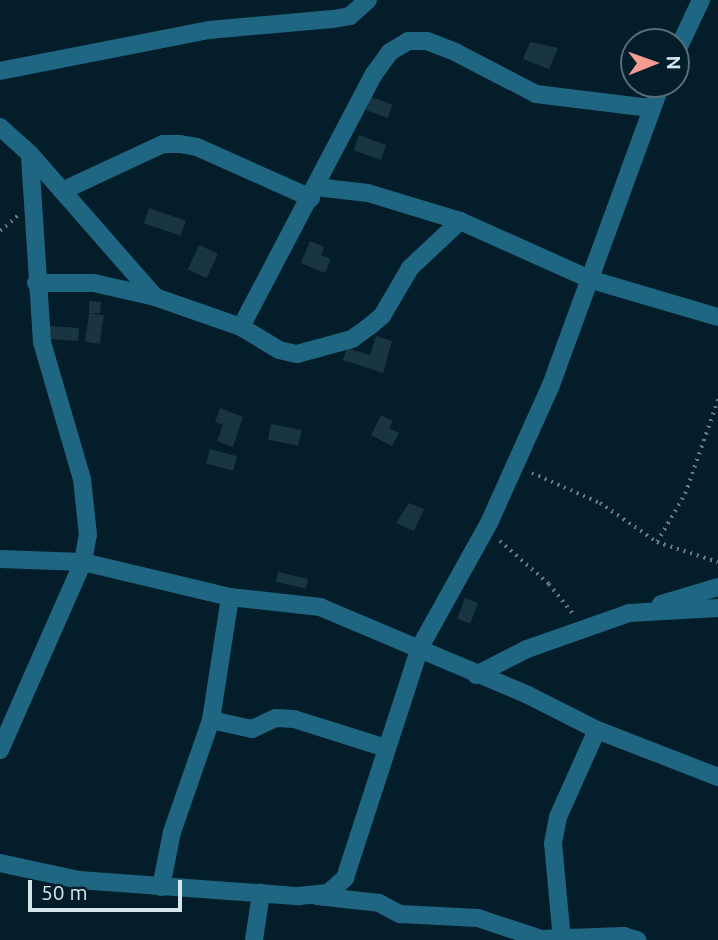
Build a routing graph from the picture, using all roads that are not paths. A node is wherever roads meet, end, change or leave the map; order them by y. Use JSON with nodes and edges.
{"nodes":[{"id":1,"x":368,"y":0,"type":"edge"},
{"id":2,"x":701,"y":0,"type":"edge"},
{"id":3,"x":688,"y":28,"type":"edge"},
{"id":4,"x":0,"y":71,"type":"edge"},
{"id":5,"x":655,"y":98,"type":"edge"},
{"id":6,"x":650,"y":108,"type":"junction"},
{"id":7,"x":0,"y":127,"type":"edge"},
{"id":8,"x":30,"y":154,"type":"junction"},
{"id":9,"x":62,"y":191,"type":"junction"},
{"id":10,"x":314,"y":193,"type":"junction"},
{"id":11,"x":460,"y":221,"type":"junction"},
{"id":12,"x":592,"y":280,"type":"junction"},
{"id":13,"x":36,"y":283,"type":"junction"},
{"id":14,"x":155,"y":298,"type":"junction"},
{"id":15,"x":718,"y":317,"type":"edge"},
{"id":16,"x":241,"y":327,"type":"junction"},
{"id":17,"x":0,"y":559,"type":"edge"},
{"id":18,"x":83,"y":562,"type":"junction"},
{"id":19,"x":718,"y":587,"type":"edge"},
{"id":20,"x":230,"y":597,"type":"junction"},
{"id":21,"x":718,"y":608,"type":"edge"},
{"id":22,"x":629,"y":613,"type":"junction"},
{"id":23,"x":420,"y":648,"type":"junction"},
{"id":24,"x":476,"y":676,"type":"junction"},
{"id":25,"x":211,"y":720,"type":"junction"},
{"id":26,"x":597,"y":730,"type":"junction"},
{"id":27,"x":386,"y":748,"type":"junction"},
{"id":28,"x":0,"y":750,"type":"edge"},
{"id":29,"x":718,"y":777,"type":"edge"},
{"id":30,"x":0,"y":863,"type":"edge"},
{"id":31,"x":161,"y":887,"type":"junction"},
{"id":32,"x":261,"y":892,"type":"junction"},
{"id":33,"x":317,"y":896,"type":"junction"},
{"id":34,"x":254,"y":940,"type":"edge"},
{"id":35,"x":559,"y":940,"type":"edge"},
{"id":36,"x":637,"y":940,"type":"edge"}],
"edges":[{"from":1,"to":4,"type":"street"},
{"from":2,"to":3,"type":"street"},
{"from":5,"to":6,"type":"street"},
{"from":6,"to":10,"type":"street"},
{"from":6,"to":12,"type":"street"},
{"from":7,"to":8,"type":"street"},
{"from":8,"to":9,"type":"street"},
{"from":8,"to":13,"type":"street"},
{"from":9,"to":10,"type":"street"},
{"from":9,"to":14,"type":"street"},
{"from":10,"to":11,"type":"street"},
{"from":10,"to":16,"type":"street"},
{"from":11,"to":12,"type":"street"},
{"from":11,"to":16,"type":"street"},
{"from":12,"to":15,"type":"street"},
{"from":12,"to":23,"type":"street"},
{"from":13,"to":14,"type":"street"},
{"from":13,"to":18,"type":"street"},
{"from":14,"to":16,"type":"street"},
{"from":17,"to":18,"type":"street"},
{"from":18,"to":20,"type":"street"},
{"from":18,"to":28,"type":"street"},
{"from":19,"to":22,"type":"street"},
{"from":20,"to":23,"type":"street"},
{"from":20,"to":25,"type":"street"},
{"from":21,"to":22,"type":"street"},
{"from":22,"to":24,"type":"street"},
{"from":23,"to":24,"type":"street"},
{"from":23,"to":27,"type":"street"},
{"from":24,"to":26,"type":"street"},
{"from":25,"to":27,"type":"street"},
{"from":25,"to":31,"type":"street"},
{"from":26,"to":29,"type":"street"},
{"from":26,"to":35,"type":"street"},
{"from":27,"to":33,"type":"street"},
{"from":30,"to":31,"type":"street"},
{"from":31,"to":32,"type":"street"},
{"from":32,"to":33,"type":"street"},
{"from":32,"to":34,"type":"street"},
{"from":33,"to":35,"type":"street"},
{"from":35,"to":36,"type":"street"}]}
